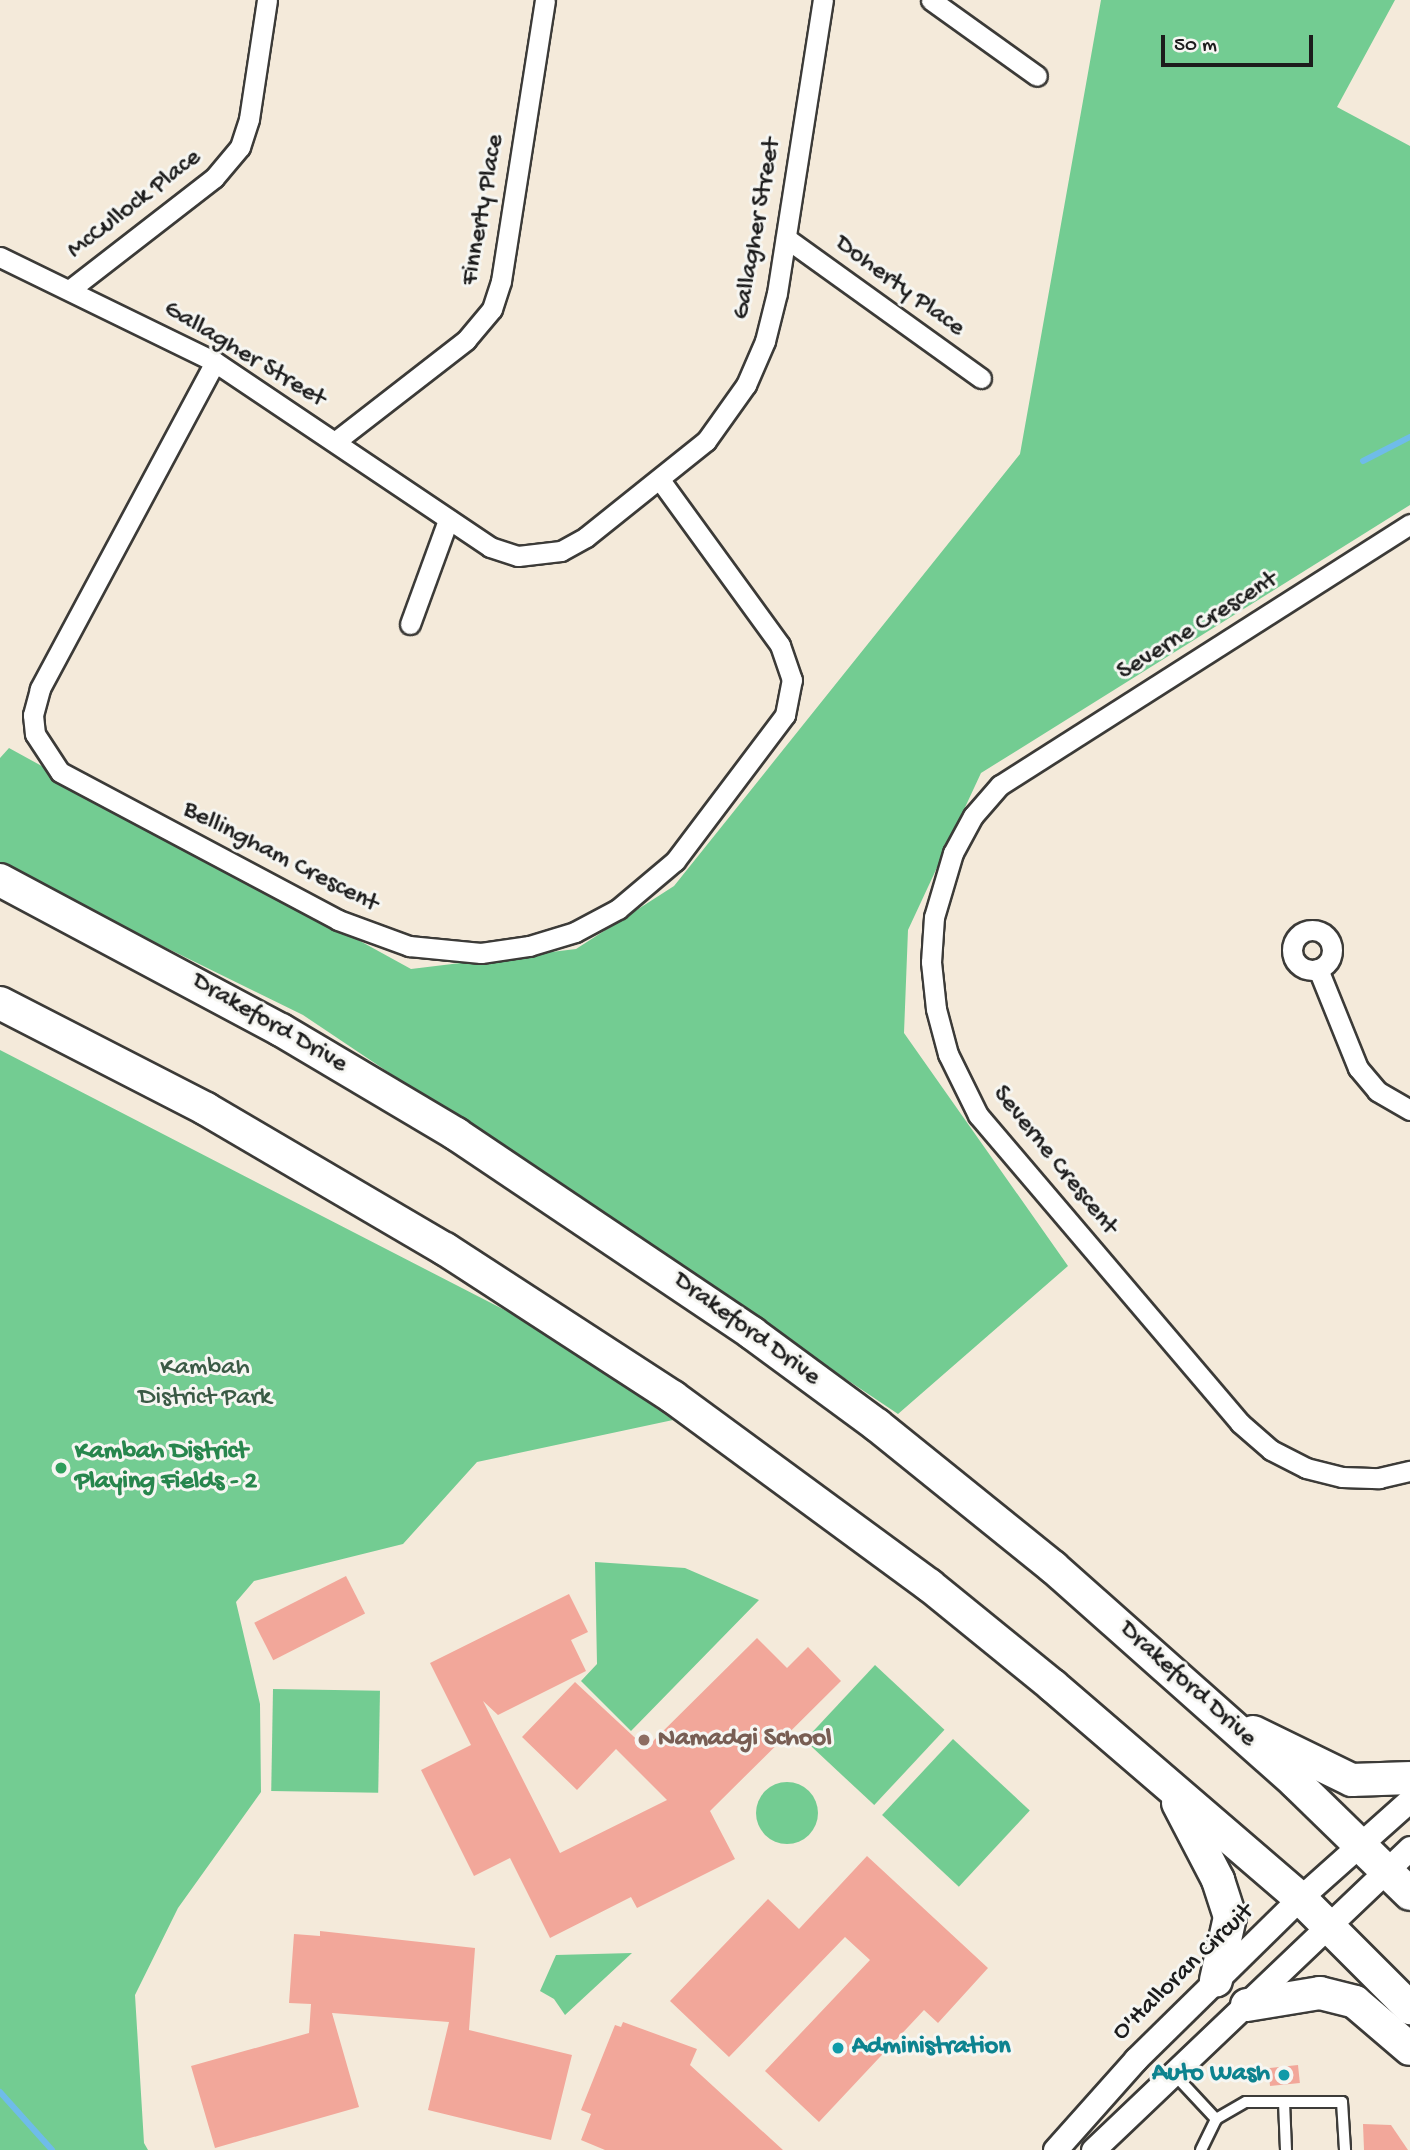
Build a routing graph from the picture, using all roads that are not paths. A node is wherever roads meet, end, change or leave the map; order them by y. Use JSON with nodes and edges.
{"nodes":[{"id":1,"x":267,"y":0,"type":"edge"},
{"id":2,"x":545,"y":0,"type":"edge"},
{"id":3,"x":823,"y":0,"type":"edge"},
{"id":4,"x":931,"y":0,"type":"edge"},
{"id":5,"x":1037,"y":76,"type":"dead end"},
{"id":6,"x":786,"y":238,"type":"junction"},
{"id":7,"x":0,"y":257,"type":"edge"},
{"id":8,"x":72,"y":288,"type":"junction"},
{"id":9,"x":215,"y":362,"type":"junction"},
{"id":10,"x":981,"y":378,"type":"dead end"},
{"id":11,"x":335,"y":441,"type":"junction"},
{"id":12,"x":660,"y":480,"type":"junction"},
{"id":13,"x":448,"y":520,"type":"junction"},
{"id":14,"x":1410,"y":524,"type":"edge"},
{"id":15,"x":410,"y":624,"type":"dead end"},
{"id":16,"x":0,"y":880,"type":"edge"},
{"id":17,"x":1318,"y":969,"type":"dead end"},
{"id":18,"x":0,"y":1003,"type":"edge"},
{"id":19,"x":1410,"y":1110,"type":"edge"},
{"id":20,"x":1410,"y":1471,"type":"edge"},
{"id":21,"x":1229,"y":1722,"type":"junction"},
{"id":22,"x":1410,"y":1779,"type":"edge"},
{"id":23,"x":1171,"y":1789,"type":"junction"},
{"id":24,"x":1410,"y":1800,"type":"edge"},
{"id":25,"x":1362,"y":1847,"type":"junction"},
{"id":26,"x":1410,"y":1848,"type":"edge"},
{"id":27,"x":1386,"y":1871,"type":"junction"},
{"id":28,"x":1410,"y":1894,"type":"edge"},
{"id":29,"x":1300,"y":1898,"type":"junction"},
{"id":30,"x":1329,"y":1926,"type":"junction"},
{"id":31,"x":1216,"y":1980,"type":"junction"},
{"id":32,"x":1247,"y":2005,"type":"junction"},
{"id":33,"x":1410,"y":2008,"type":"edge"},
{"id":34,"x":1410,"y":2049,"type":"edge"},
{"id":35,"x":1174,"y":2073,"type":"junction"},
{"id":36,"x":1284,"y":2102,"type":"junction"},
{"id":37,"x":1216,"y":2119,"type":"junction"},
{"id":38,"x":1055,"y":2150,"type":"edge"},
{"id":39,"x":1093,"y":2150,"type":"edge"},
{"id":40,"x":1201,"y":2150,"type":"edge"},
{"id":41,"x":1286,"y":2150,"type":"edge"},
{"id":42,"x":1345,"y":2150,"type":"edge"}],
"edges":[{"from":1,"to":8,"type":"street","name":"McCullock Place"},
{"from":2,"to":11,"type":"street","name":"Finnerty Place"},
{"from":3,"to":6,"type":"street","name":"Gallagher Street"},
{"from":4,"to":5,"type":"street"},
{"from":6,"to":10,"type":"street","name":"Doherty Place"},
{"from":6,"to":12,"type":"street","name":"Gallagher Street"},
{"from":7,"to":8,"type":"street","name":"Gallagher Street"},
{"from":8,"to":9,"type":"street","name":"Gallagher Street"},
{"from":9,"to":11,"type":"street","name":"Gallagher Street"},
{"from":9,"to":12,"type":"street","name":"Bellingham Crescent"},
{"from":11,"to":13,"type":"street","name":"Gallagher Street"},
{"from":12,"to":13,"type":"street","name":"Gallagher Street"},
{"from":13,"to":15,"type":"street"},
{"from":14,"to":20,"type":"street","name":"Severne Crescent"},
{"from":16,"to":21,"type":"highway","name":"Drakeford Drive"},
{"from":17,"to":19,"type":"street"},
{"from":18,"to":23,"type":"highway"},
{"from":21,"to":22,"type":"highway"},
{"from":21,"to":25,"type":"highway","name":"Drakeford Drive"},
{"from":23,"to":29,"type":"highway"},
{"from":23,"to":31,"type":"highway"},
{"from":24,"to":25,"type":"street","name":"O'Halloran Circuit"},
{"from":25,"to":27,"type":"highway","name":"Drakeford Drive"},
{"from":25,"to":29,"type":"street","name":"O'Halloran Circuit"},
{"from":26,"to":27,"type":"street"},
{"from":27,"to":28,"type":"highway","name":"Drakeford Drive"},
{"from":27,"to":30,"type":"street"},
{"from":29,"to":30,"type":"highway"},
{"from":29,"to":31,"type":"street","name":"O'Halloran Circuit"},
{"from":30,"to":32,"type":"street"},
{"from":30,"to":33,"type":"highway"},
{"from":31,"to":38,"type":"street","name":"O'Halloran Circuit"},
{"from":32,"to":34,"type":"highway"},
{"from":32,"to":35,"type":"street"},
{"from":35,"to":37,"type":"lane"},
{"from":35,"to":39,"type":"street"},
{"from":36,"to":37,"type":"lane"},
{"from":36,"to":41,"type":"lane"},
{"from":36,"to":42,"type":"lane"},
{"from":37,"to":40,"type":"lane"}]}
